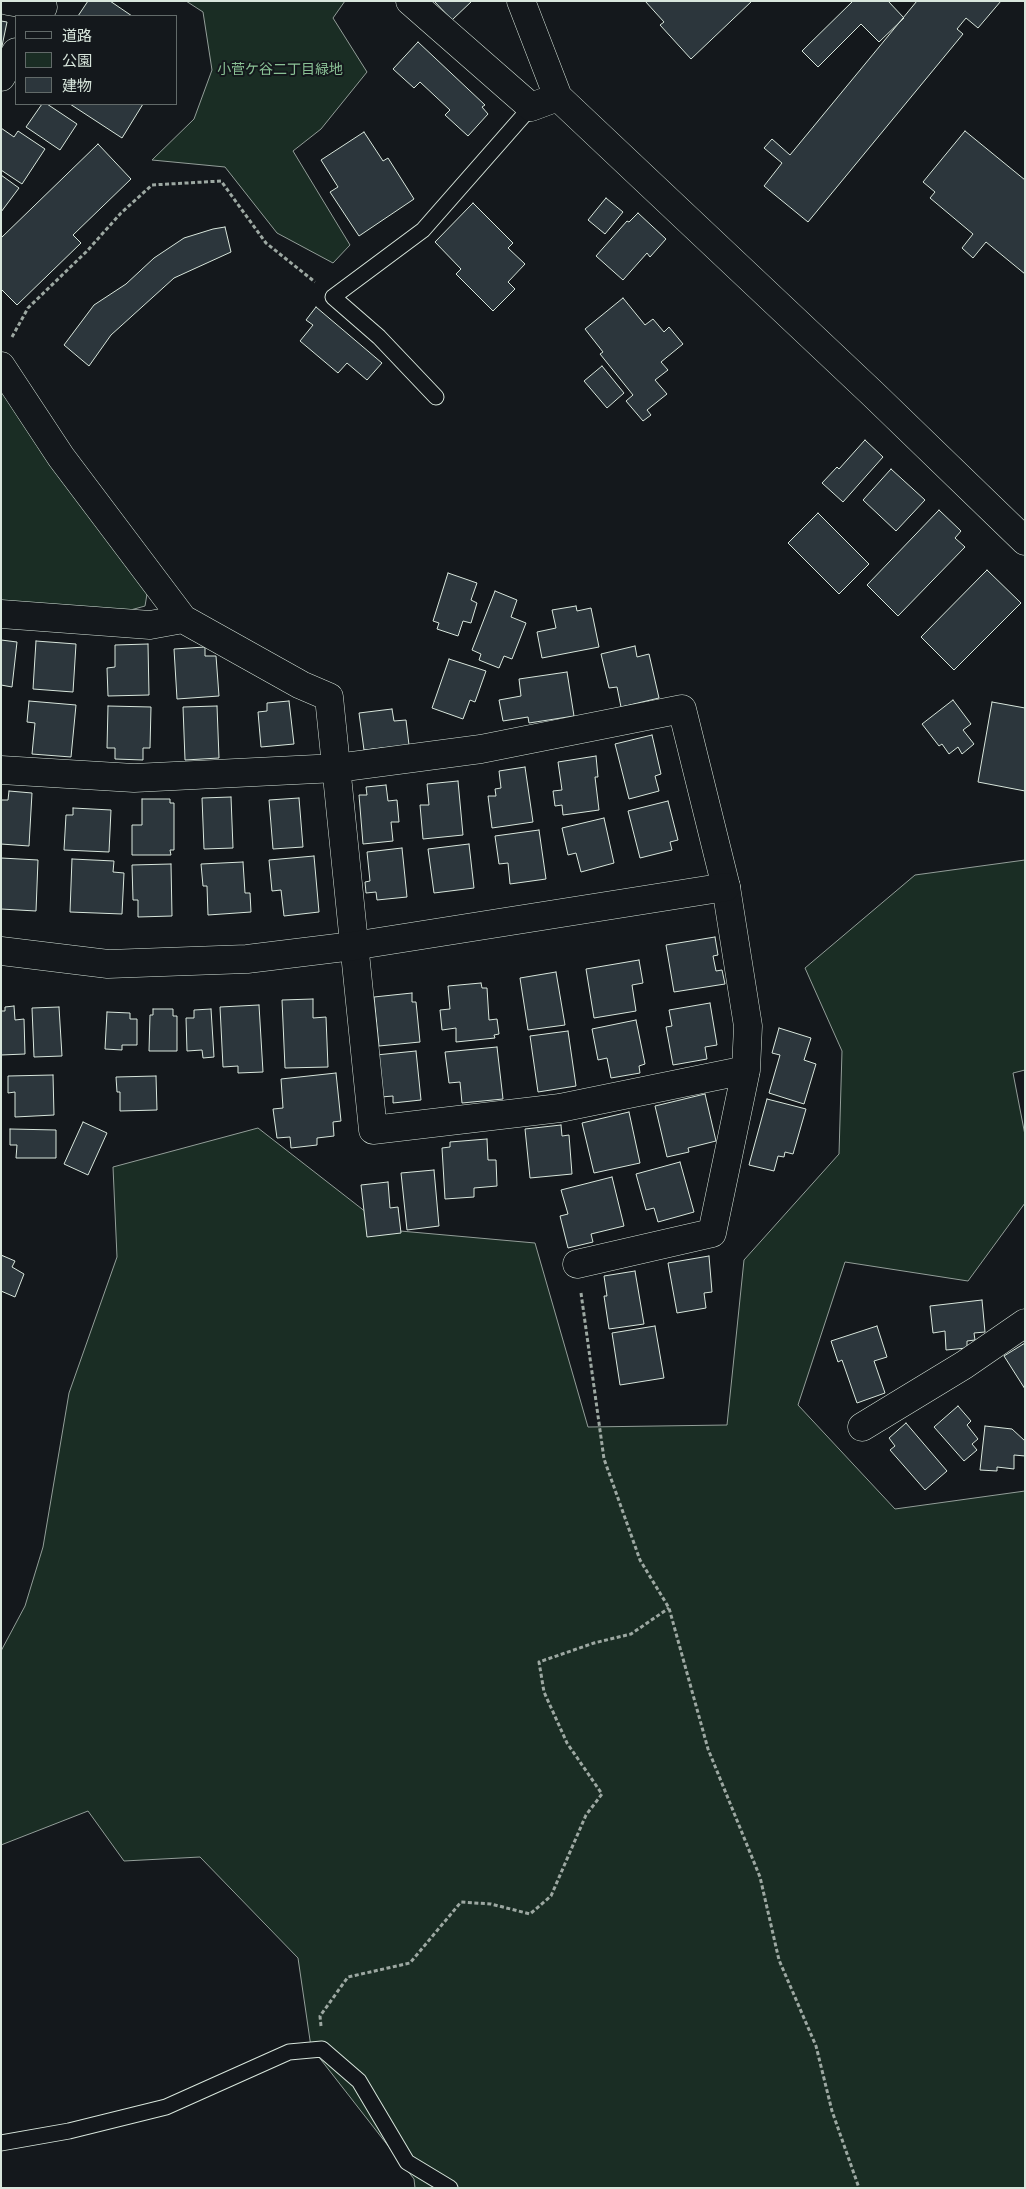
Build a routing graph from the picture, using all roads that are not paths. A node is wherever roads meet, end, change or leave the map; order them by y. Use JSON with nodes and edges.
{"nodes":[{"id":1,"x":8,"y":1,"type":"edge"},
{"id":2,"x":410,"y":1,"type":"edge"},
{"id":3,"x":520,"y":1,"type":"edge"},
{"id":4,"x":39,"y":15,"type":"edge"},
{"id":5,"x":15,"y":54,"type":"edge"},
{"id":6,"x":1,"y":77,"type":"edge"},
{"id":7,"x":558,"y":97,"type":"junction"},
{"id":8,"x":531,"y":107,"type":"junction"},
{"id":9,"x":6,"y":353,"type":"edge"},
{"id":10,"x":436,"y":397,"type":"dead end"},
{"id":11,"x":1025,"y":541,"type":"edge"},
{"id":12,"x":1,"y":614,"type":"edge"},
{"id":13,"x":183,"y":619,"type":"junction"},
{"id":14,"x":337,"y":768,"type":"junction"},
{"id":15,"x":1,"y":770,"type":"edge"},
{"id":16,"x":726,"y":887,"type":"junction"},
{"id":17,"x":353,"y":946,"type":"junction"},
{"id":18,"x":1,"y":951,"type":"edge"},
{"id":19,"x":746,"y":1070,"type":"junction"},
{"id":20,"x":577,"y":1264,"type":"road end"},
{"id":21,"x":1025,"y":1324,"type":"edge"},
{"id":22,"x":862,"y":1428,"type":"dead end"},
{"id":23,"x":1,"y":2143,"type":"edge"},
{"id":24,"x":450,"y":2188,"type":"edge"}],
"edges":[{"from":1,"to":4,"type":"street"},
{"from":2,"to":8,"type":"street"},
{"from":3,"to":7,"type":"street"},
{"from":5,"to":6,"type":"street"},
{"from":7,"to":8,"type":"street"},
{"from":7,"to":11,"type":"street"},
{"from":8,"to":10,"type":"lane"},
{"from":9,"to":13,"type":"street"},
{"from":12,"to":13,"type":"street"},
{"from":13,"to":14,"type":"street"},
{"from":14,"to":15,"type":"street"},
{"from":14,"to":16,"type":"street"},
{"from":14,"to":17,"type":"street"},
{"from":16,"to":17,"type":"street"},
{"from":16,"to":19,"type":"street"},
{"from":17,"to":18,"type":"street"},
{"from":17,"to":19,"type":"street"},
{"from":19,"to":20,"type":"street"},
{"from":21,"to":22,"type":"street"},
{"from":23,"to":24,"type":"lane"}]}
